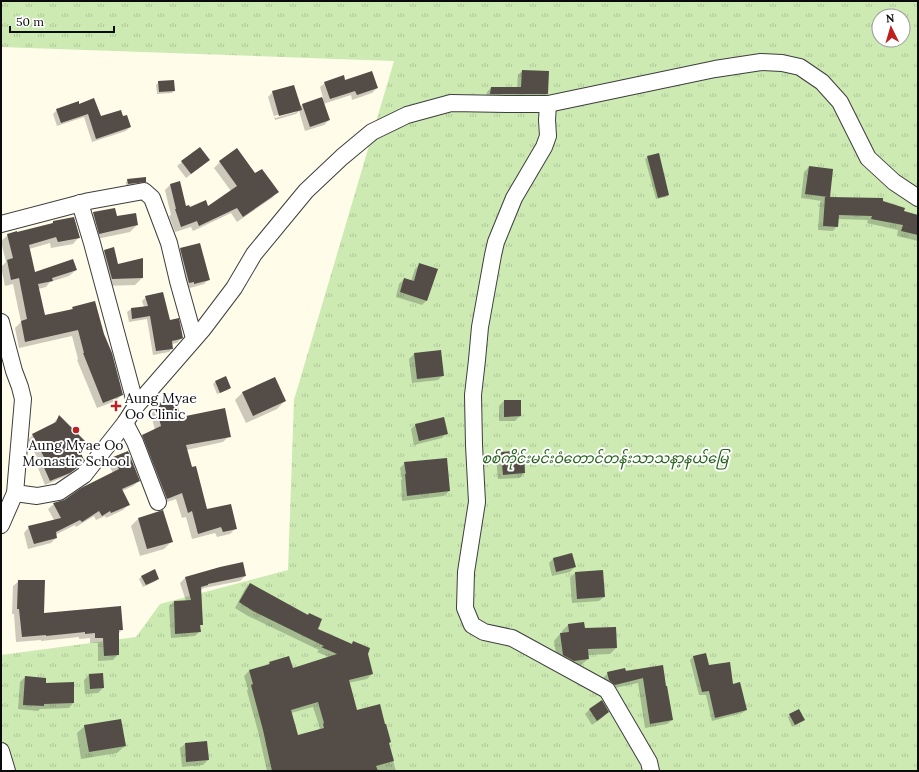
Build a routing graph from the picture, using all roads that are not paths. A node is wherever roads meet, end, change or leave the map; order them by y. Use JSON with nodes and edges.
{"nodes":[{"id":1,"x":548,"y":104,"type":"junction"},
{"id":2,"x":918,"y":198,"type":"edge"},
{"id":3,"x":80,"y":203,"type":"junction"},
{"id":4,"x":1,"y":224,"type":"edge"},
{"id":5,"x":1,"y":322,"type":"edge"},
{"id":6,"x":194,"y":338,"type":"junction"},
{"id":7,"x":7,"y":372,"type":"edge"},
{"id":8,"x":136,"y":406,"type":"junction"},
{"id":9,"x":125,"y":423,"type":"junction"},
{"id":10,"x":15,"y":493,"type":"junction"},
{"id":11,"x":158,"y":502,"type":"dead end"},
{"id":12,"x":1,"y":525,"type":"edge"},
{"id":13,"x":1,"y":751,"type":"edge"},
{"id":14,"x":8,"y":771,"type":"edge"},
{"id":15,"x":651,"y":771,"type":"edge"}],
"edges":[{"from":1,"to":2,"type":"street"},
{"from":1,"to":6,"type":"street"},
{"from":1,"to":15,"type":"street"},
{"from":3,"to":4,"type":"street"},
{"from":3,"to":6,"type":"street"},
{"from":3,"to":8,"type":"street"},
{"from":5,"to":7,"type":"street"},
{"from":6,"to":8,"type":"street"},
{"from":7,"to":10,"type":"street"},
{"from":8,"to":9,"type":"street"},
{"from":9,"to":10,"type":"street"},
{"from":9,"to":11,"type":"street"},
{"from":10,"to":12,"type":"street"},
{"from":13,"to":14,"type":"street"}]}
